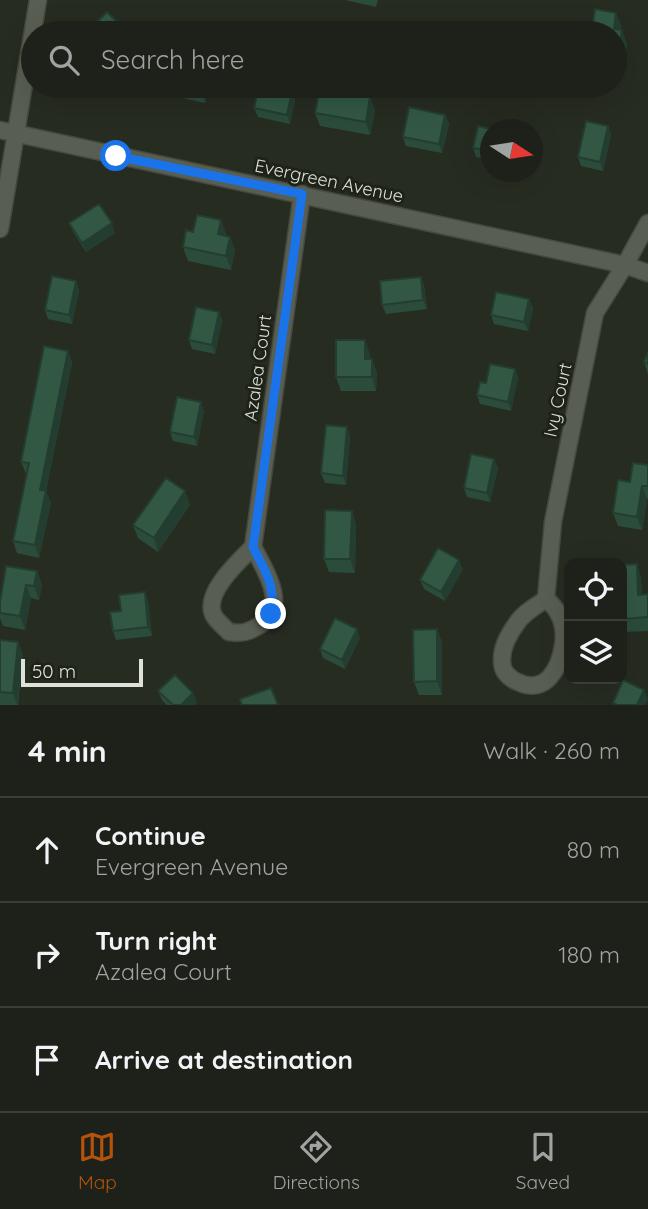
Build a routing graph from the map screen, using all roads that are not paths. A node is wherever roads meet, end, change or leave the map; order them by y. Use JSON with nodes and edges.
{"nodes":[{"id":1,"x":38,"y":0,"type":"edge"},
{"id":2,"x":33,"y":21,"type":"edge"},
{"id":3,"x":21,"y":72,"type":"edge"},
{"id":4,"x":7,"y":131,"type":"edge"},
{"id":5,"x":302,"y":194,"type":"junction"},
{"id":6,"x":648,"y":223,"type":"edge"},
{"id":7,"x":0,"y":229,"type":"edge"},
{"id":8,"x":625,"y":265,"type":"junction"},
{"id":9,"x":648,"y":273,"type":"edge"},
{"id":10,"x":253,"y":547,"type":"junction"},
{"id":11,"x":545,"y":599,"type":"junction"}],
"edges":[{"from":1,"to":2,"type":"street"},
{"from":3,"to":4,"type":"street"},
{"from":4,"to":5,"type":"street","name":"Evergreen Avenue"},
{"from":4,"to":7,"type":"street"},
{"from":5,"to":8,"type":"street","name":"Evergreen Avenue"},
{"from":5,"to":10,"type":"street","name":"Azalea Court"},
{"from":6,"to":8,"type":"street","name":"Ivy Court"},
{"from":8,"to":9,"type":"street","name":"Evergreen Avenue"},
{"from":8,"to":11,"type":"street","name":"Ivy Court"},
{"from":10,"to":10,"type":"street"},
{"from":11,"to":11,"type":"street"}]}
